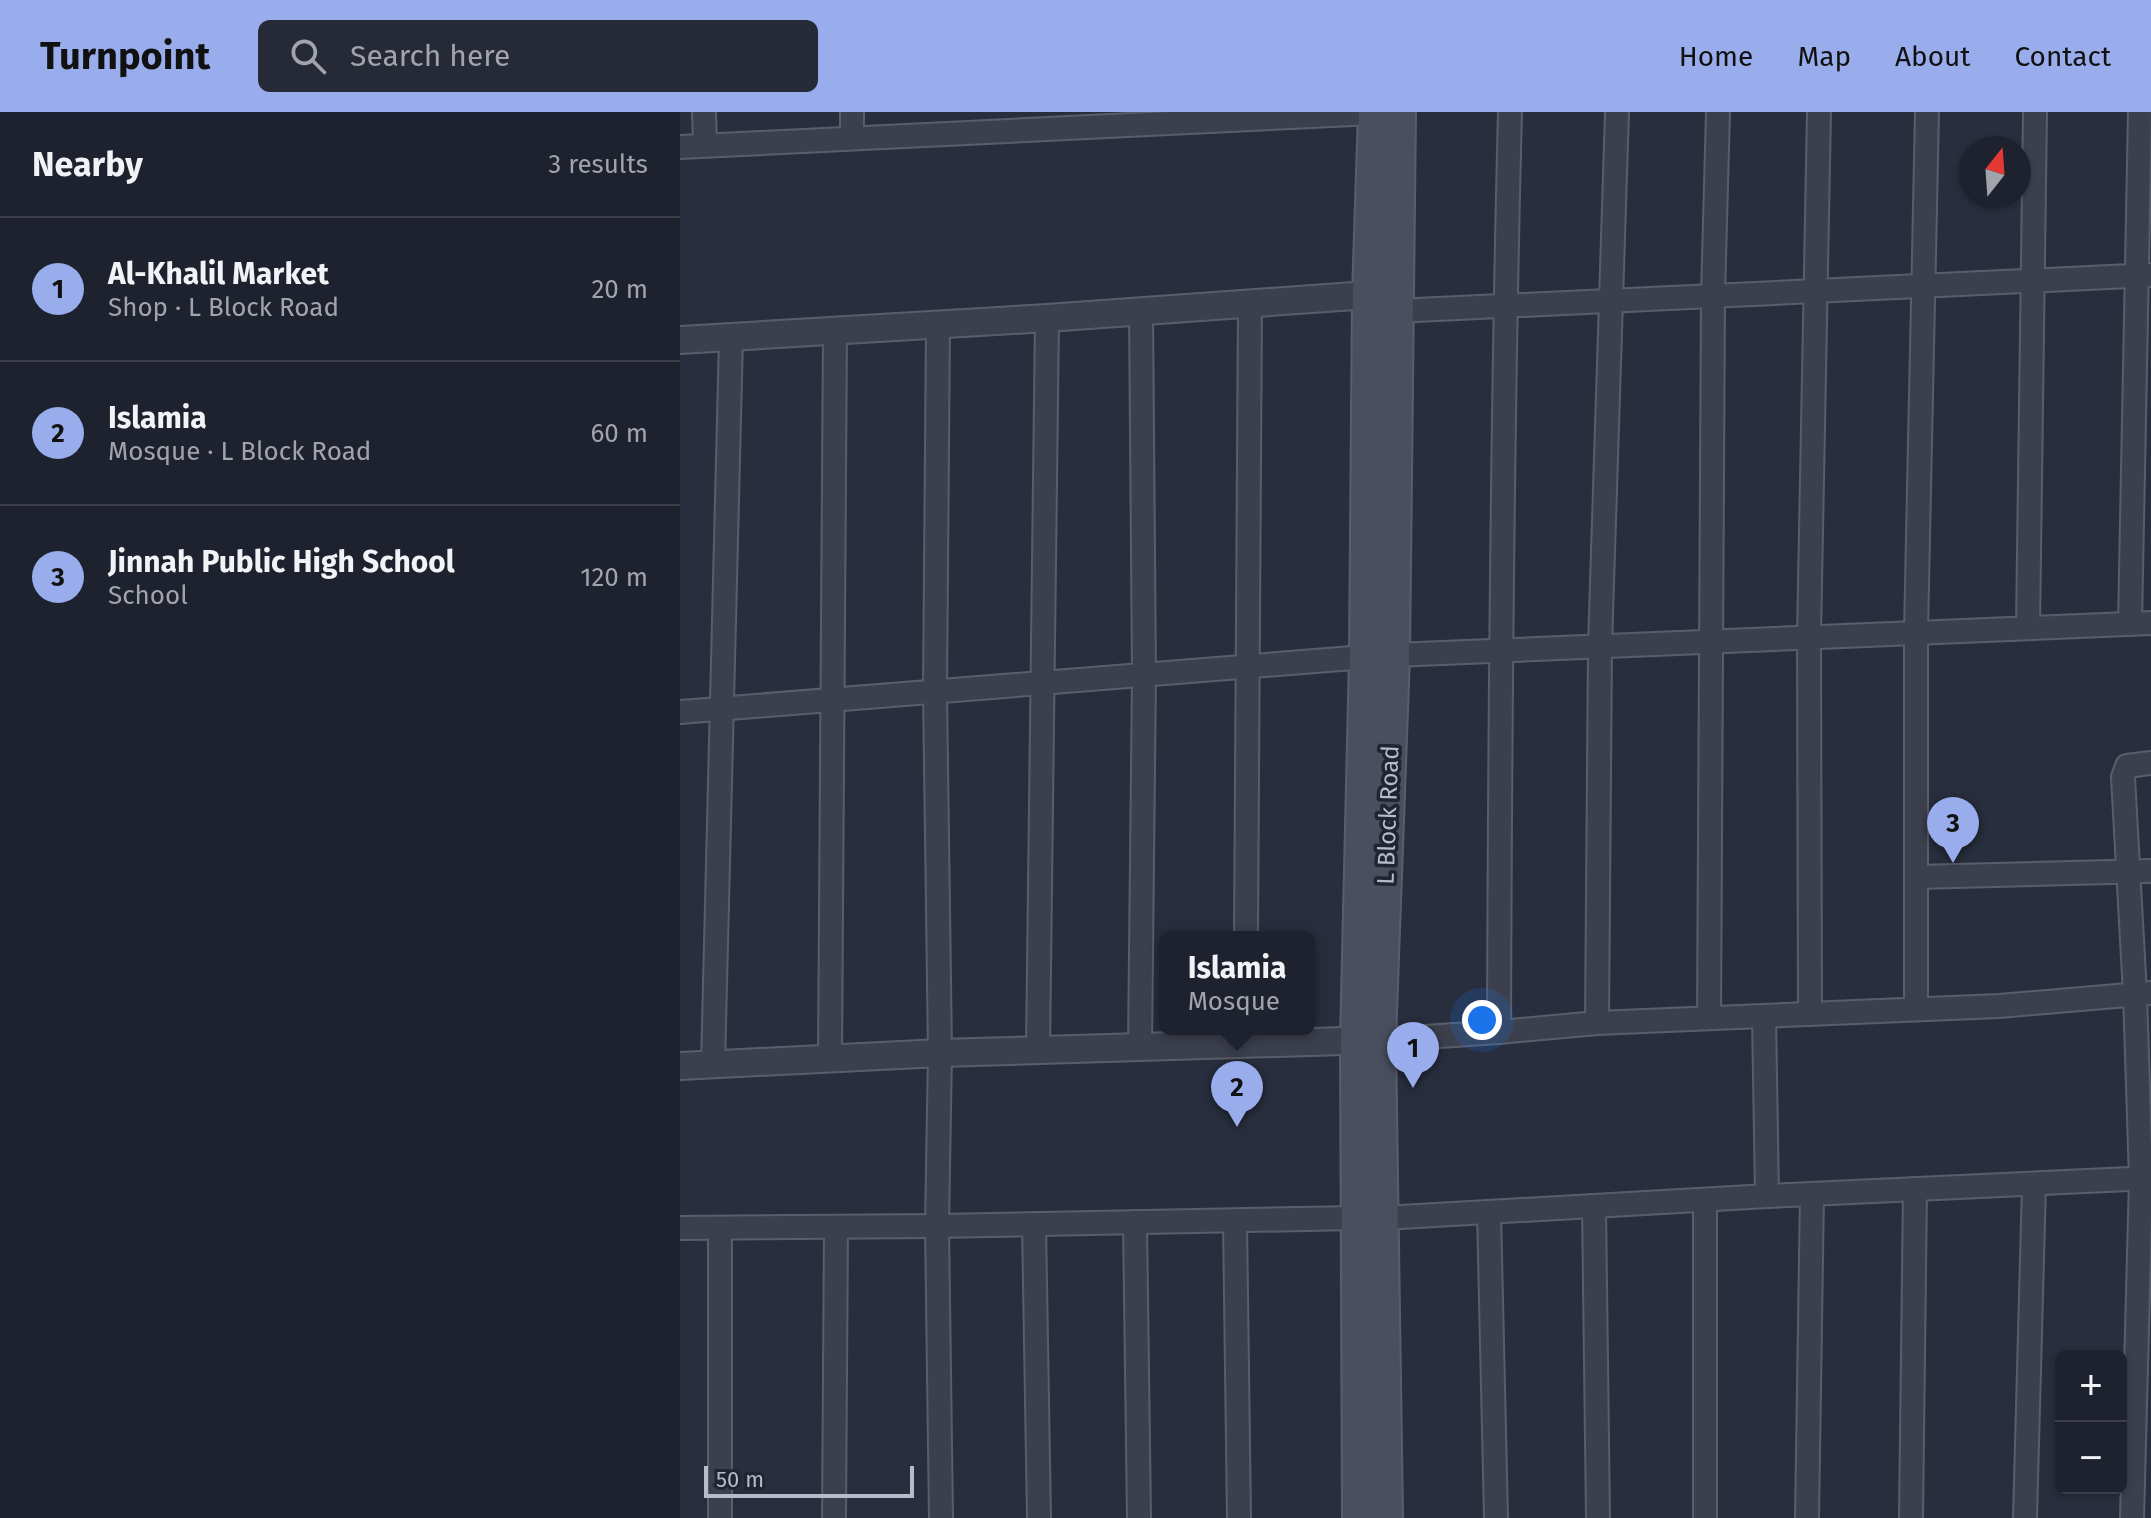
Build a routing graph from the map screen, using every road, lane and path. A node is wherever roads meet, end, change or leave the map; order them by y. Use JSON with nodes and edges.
{"nodes":[{"id":1,"x":704,"y":112,"type":"edge"},
{"id":2,"x":852,"y":112,"type":"edge"},
{"id":3,"x":1382,"y":112,"type":"edge"},
{"id":4,"x":1510,"y":112,"type":"edge"},
{"id":5,"x":1617,"y":112,"type":"edge"},
{"id":6,"x":1718,"y":112,"type":"edge"},
{"id":7,"x":1819,"y":112,"type":"edge"},
{"id":8,"x":1927,"y":112,"type":"edge"},
{"id":9,"x":2035,"y":112,"type":"edge"},
{"id":10,"x":2140,"y":112,"type":"edge"},
{"id":11,"x":1259,"y":116,"type":"edge"},
{"id":12,"x":1162,"y":118,"type":"edge"},
{"id":13,"x":1042,"y":120,"type":"edge"},
{"id":14,"x":852,"y":138,"type":"junction"},
{"id":15,"x":705,"y":145,"type":"junction"},
{"id":16,"x":680,"y":147,"type":"edge"},
{"id":17,"x":2144,"y":275,"type":"edge"},
{"id":18,"x":2033,"y":280,"type":"junction"},
{"id":19,"x":1923,"y":284,"type":"junction"},
{"id":20,"x":1815,"y":290,"type":"junction"},
{"id":21,"x":1368,"y":295,"type":"junction"},
{"id":22,"x":1713,"y":295,"type":"junction"},
{"id":23,"x":1612,"y":301,"type":"junction"},
{"id":24,"x":1250,"y":303,"type":"junction"},
{"id":25,"x":1505,"y":306,"type":"junction"},
{"id":26,"x":1141,"y":310,"type":"junction"},
{"id":27,"x":1396,"y":311,"type":"junction"},
{"id":28,"x":1047,"y":318,"type":"junction"},
{"id":29,"x":938,"y":324,"type":"junction"},
{"id":30,"x":835,"y":331,"type":"junction"},
{"id":31,"x":731,"y":338,"type":"junction"},
{"id":32,"x":680,"y":340,"type":"edge"},
{"id":33,"x":2140,"y":623,"type":"edge"},
{"id":34,"x":2028,"y":627,"type":"junction"},
{"id":35,"x":1916,"y":632,"type":"junction"},
{"id":36,"x":1809,"y":636,"type":"junction"},
{"id":37,"x":1710,"y":641,"type":"junction"},
{"id":38,"x":1600,"y":646,"type":"junction"},
{"id":39,"x":1500,"y":650,"type":"junction"},
{"id":40,"x":1379,"y":656,"type":"junction"},
{"id":41,"x":1248,"y":666,"type":"junction"},
{"id":42,"x":1144,"y":675,"type":"junction"},
{"id":43,"x":1041,"y":683,"type":"junction"},
{"id":44,"x":935,"y":692,"type":"junction"},
{"id":45,"x":833,"y":700,"type":"junction"},
{"id":46,"x":721,"y":709,"type":"junction"},
{"id":47,"x":680,"y":712,"type":"edge"},
{"id":48,"x":2151,"y":763,"type":"edge"},
{"id":49,"x":2128,"y":871,"type":"junction"},
{"id":50,"x":2151,"y":871,"type":"edge"},
{"id":51,"x":1916,"y":877,"type":"junction"},
{"id":52,"x":1246,"y":931,"type":"edge"},
{"id":53,"x":2143,"y":993,"type":"edge"},
{"id":54,"x":1916,"y":1009,"type":"junction"},
{"id":55,"x":1810,"y":1014,"type":"junction"},
{"id":56,"x":1764,"y":1016,"type":"junction"},
{"id":57,"x":1709,"y":1018,"type":"junction"},
{"id":58,"x":1597,"y":1023,"type":"junction"},
{"id":59,"x":1499,"y":1032,"type":"junction"},
{"id":60,"x":1245,"y":1036,"type":"edge"},
{"id":61,"x":1368,"y":1040,"type":"junction"},
{"id":62,"x":1140,"y":1047,"type":"junction"},
{"id":63,"x":1038,"y":1050,"type":"junction"},
{"id":64,"x":940,"y":1053,"type":"junction"},
{"id":65,"x":830,"y":1058,"type":"junction"},
{"id":66,"x":713,"y":1065,"type":"junction"},
{"id":67,"x":680,"y":1066,"type":"edge"},
{"id":68,"x":2146,"y":1178,"type":"edge"},
{"id":69,"x":2034,"y":1184,"type":"junction"},
{"id":70,"x":1915,"y":1189,"type":"junction"},
{"id":71,"x":1812,"y":1194,"type":"junction"},
{"id":72,"x":1767,"y":1196,"type":"junction"},
{"id":73,"x":1705,"y":1200,"type":"junction"},
{"id":74,"x":1594,"y":1206,"type":"junction"},
{"id":75,"x":1489,"y":1212,"type":"junction"},
{"id":76,"x":1369,"y":1218,"type":"junction"},
{"id":77,"x":1235,"y":1221,"type":"junction"},
{"id":78,"x":1135,"y":1222,"type":"junction"},
{"id":79,"x":1034,"y":1224,"type":"junction"},
{"id":80,"x":937,"y":1226,"type":"junction"},
{"id":81,"x":836,"y":1227,"type":"junction"},
{"id":82,"x":680,"y":1228,"type":"edge"},
{"id":83,"x":720,"y":1228,"type":"junction"},
{"id":84,"x":720,"y":1518,"type":"edge"},
{"id":85,"x":834,"y":1518,"type":"edge"},
{"id":86,"x":941,"y":1518,"type":"edge"},
{"id":87,"x":1039,"y":1518,"type":"edge"},
{"id":88,"x":1139,"y":1518,"type":"edge"},
{"id":89,"x":1239,"y":1518,"type":"edge"},
{"id":90,"x":1358,"y":1518,"type":"edge"},
{"id":91,"x":1387,"y":1518,"type":"edge"},
{"id":92,"x":1496,"y":1518,"type":"edge"},
{"id":93,"x":1598,"y":1518,"type":"edge"},
{"id":94,"x":1705,"y":1518,"type":"edge"},
{"id":95,"x":1807,"y":1518,"type":"edge"},
{"id":96,"x":1911,"y":1518,"type":"edge"},
{"id":97,"x":2025,"y":1518,"type":"edge"},
{"id":98,"x":2132,"y":1518,"type":"edge"}],
"edges":[{"from":1,"to":15,"type":"street"},
{"from":2,"to":14,"type":"street"},
{"from":3,"to":11,"type":"street"},
{"from":3,"to":21,"type":"main road","name":"L Block Road"},
{"from":3,"to":27,"type":"main road","name":"L Block Road"},
{"from":4,"to":25,"type":"street"},
{"from":5,"to":23,"type":"street"},
{"from":6,"to":22,"type":"street"},
{"from":7,"to":20,"type":"street"},
{"from":8,"to":19,"type":"street"},
{"from":9,"to":18,"type":"street"},
{"from":10,"to":17,"type":"street"},
{"from":11,"to":12,"type":"street"},
{"from":12,"to":13,"type":"street"},
{"from":13,"to":14,"type":"street"},
{"from":14,"to":15,"type":"street"},
{"from":15,"to":16,"type":"street"},
{"from":17,"to":18,"type":"street"},
{"from":17,"to":33,"type":"street"},
{"from":18,"to":19,"type":"street"},
{"from":18,"to":34,"type":"street"},
{"from":19,"to":20,"type":"street"},
{"from":19,"to":35,"type":"street"},
{"from":20,"to":22,"type":"street"},
{"from":20,"to":36,"type":"street"},
{"from":21,"to":24,"type":"street"},
{"from":21,"to":40,"type":"main road","name":"L Block Road"},
{"from":22,"to":23,"type":"street"},
{"from":22,"to":37,"type":"street"},
{"from":23,"to":25,"type":"street"},
{"from":23,"to":38,"type":"street"},
{"from":24,"to":26,"type":"street"},
{"from":24,"to":41,"type":"street"},
{"from":25,"to":27,"type":"street"},
{"from":25,"to":39,"type":"street"},
{"from":26,"to":28,"type":"street"},
{"from":26,"to":42,"type":"street"},
{"from":27,"to":40,"type":"main road","name":"L Block Road"},
{"from":28,"to":29,"type":"street"},
{"from":28,"to":43,"type":"street"},
{"from":29,"to":30,"type":"street"},
{"from":29,"to":44,"type":"street"},
{"from":30,"to":31,"type":"street"},
{"from":30,"to":45,"type":"street"},
{"from":31,"to":32,"type":"street"},
{"from":31,"to":46,"type":"street"},
{"from":33,"to":34,"type":"street"},
{"from":34,"to":35,"type":"street"},
{"from":35,"to":36,"type":"street"},
{"from":35,"to":51,"type":"street"},
{"from":36,"to":37,"type":"street"},
{"from":36,"to":55,"type":"street"},
{"from":37,"to":38,"type":"street"},
{"from":37,"to":57,"type":"street"},
{"from":38,"to":39,"type":"street"},
{"from":38,"to":58,"type":"street"},
{"from":39,"to":40,"type":"street"},
{"from":39,"to":59,"type":"street"},
{"from":40,"to":41,"type":"street"},
{"from":40,"to":61,"type":"main road","name":"L Block Road"},
{"from":41,"to":42,"type":"street"},
{"from":41,"to":52,"type":"street"},
{"from":42,"to":43,"type":"street"},
{"from":42,"to":62,"type":"street"},
{"from":43,"to":44,"type":"street"},
{"from":43,"to":63,"type":"street"},
{"from":44,"to":45,"type":"street"},
{"from":44,"to":64,"type":"street"},
{"from":45,"to":46,"type":"street"},
{"from":45,"to":65,"type":"street"},
{"from":46,"to":47,"type":"street"},
{"from":46,"to":66,"type":"street"},
{"from":48,"to":49,"type":"street"},
{"from":49,"to":50,"type":"street"},
{"from":49,"to":51,"type":"street"},
{"from":49,"to":53,"type":"street"},
{"from":51,"to":54,"type":"street"},
{"from":53,"to":54,"type":"street"},
{"from":53,"to":68,"type":"street"},
{"from":54,"to":55,"type":"street"},
{"from":55,"to":56,"type":"street"},
{"from":56,"to":57,"type":"street"},
{"from":56,"to":72,"type":"street"},
{"from":57,"to":58,"type":"street"},
{"from":58,"to":59,"type":"street"},
{"from":59,"to":61,"type":"street"},
{"from":60,"to":61,"type":"street"},
{"from":60,"to":62,"type":"street"},
{"from":61,"to":76,"type":"main road","name":"L Block Road"},
{"from":62,"to":63,"type":"street"},
{"from":63,"to":64,"type":"street"},
{"from":64,"to":65,"type":"street"},
{"from":64,"to":80,"type":"street"},
{"from":65,"to":66,"type":"street"},
{"from":66,"to":67,"type":"street"},
{"from":68,"to":69,"type":"street"},
{"from":68,"to":98,"type":"street"},
{"from":69,"to":70,"type":"street"},
{"from":69,"to":97,"type":"street"},
{"from":70,"to":71,"type":"street"},
{"from":70,"to":96,"type":"street"},
{"from":71,"to":72,"type":"street"},
{"from":71,"to":95,"type":"street"},
{"from":72,"to":73,"type":"street"},
{"from":73,"to":74,"type":"street"},
{"from":73,"to":94,"type":"street"},
{"from":74,"to":75,"type":"street"},
{"from":74,"to":93,"type":"street"},
{"from":75,"to":76,"type":"street"},
{"from":75,"to":92,"type":"street"},
{"from":76,"to":77,"type":"street"},
{"from":76,"to":90,"type":"main road","name":"L Block Road"},
{"from":76,"to":91,"type":"main road","name":"L Block Road"},
{"from":77,"to":78,"type":"street"},
{"from":77,"to":89,"type":"street"},
{"from":78,"to":79,"type":"street"},
{"from":78,"to":88,"type":"street"},
{"from":79,"to":80,"type":"street"},
{"from":79,"to":87,"type":"street"},
{"from":80,"to":81,"type":"street"},
{"from":80,"to":86,"type":"street"},
{"from":81,"to":83,"type":"street"},
{"from":81,"to":85,"type":"street"},
{"from":82,"to":83,"type":"street"},
{"from":83,"to":84,"type":"street"}]}
